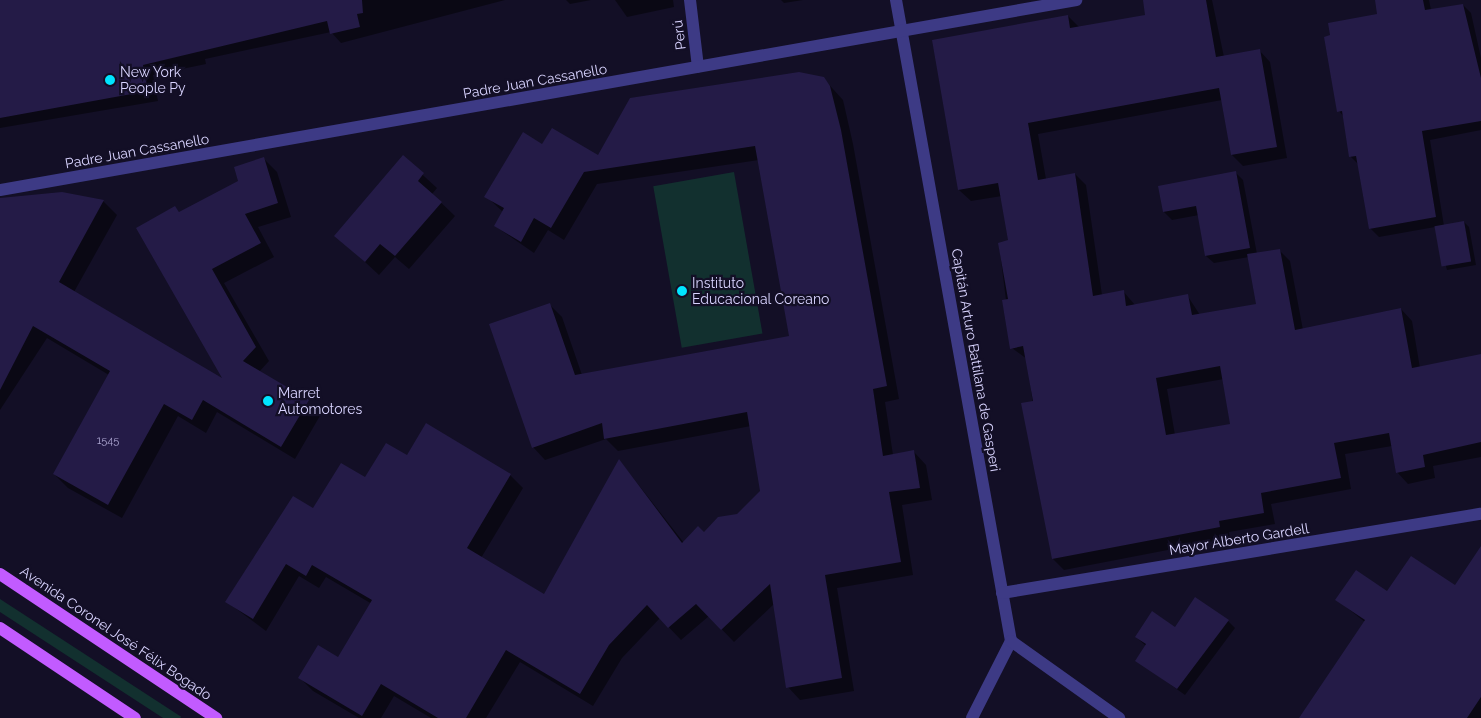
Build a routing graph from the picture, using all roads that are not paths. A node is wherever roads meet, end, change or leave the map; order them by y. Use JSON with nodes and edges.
{"nodes":[{"id":1,"x":690,"y":0,"type":"edge"},
{"id":2,"x":896,"y":0,"type":"edge"},
{"id":3,"x":1076,"y":0,"type":"edge"},
{"id":4,"x":901,"y":31,"type":"junction"},
{"id":5,"x":698,"y":67,"type":"junction"},
{"id":6,"x":0,"y":190,"type":"edge"},
{"id":7,"x":1481,"y":514,"type":"edge"},
{"id":8,"x":0,"y":574,"type":"edge"},
{"id":9,"x":1002,"y":593,"type":"junction"},
{"id":10,"x":0,"y":628,"type":"edge"},
{"id":11,"x":1011,"y":641,"type":"junction"},
{"id":12,"x":135,"y":718,"type":"edge"},
{"id":13,"x":216,"y":718,"type":"edge"},
{"id":14,"x":972,"y":718,"type":"edge"},
{"id":15,"x":1119,"y":718,"type":"edge"}],
"edges":[{"from":1,"to":5,"type":"street","name":"Perú"},
{"from":2,"to":4,"type":"street","name":"Capitán Arturo Battilana de Gasperi"},
{"from":3,"to":4,"type":"street","name":"Padre Juan Cassanello"},
{"from":4,"to":5,"type":"street","name":"Padre Juan Cassanello"},
{"from":4,"to":9,"type":"street","name":"Capitán Arturo Battilana de Gasperi"},
{"from":5,"to":6,"type":"street","name":"Padre Juan Cassanello"},
{"from":7,"to":9,"type":"street","name":"Mayor Alberto Gardell"},
{"from":8,"to":13,"type":"main road","name":"Avenida Coronel José Félix Bogado"},
{"from":9,"to":11,"type":"street","name":"Capitán Arturo Battilana de Gasperi"},
{"from":10,"to":12,"type":"main road"},
{"from":11,"to":14,"type":"street"},
{"from":11,"to":15,"type":"street"}]}
